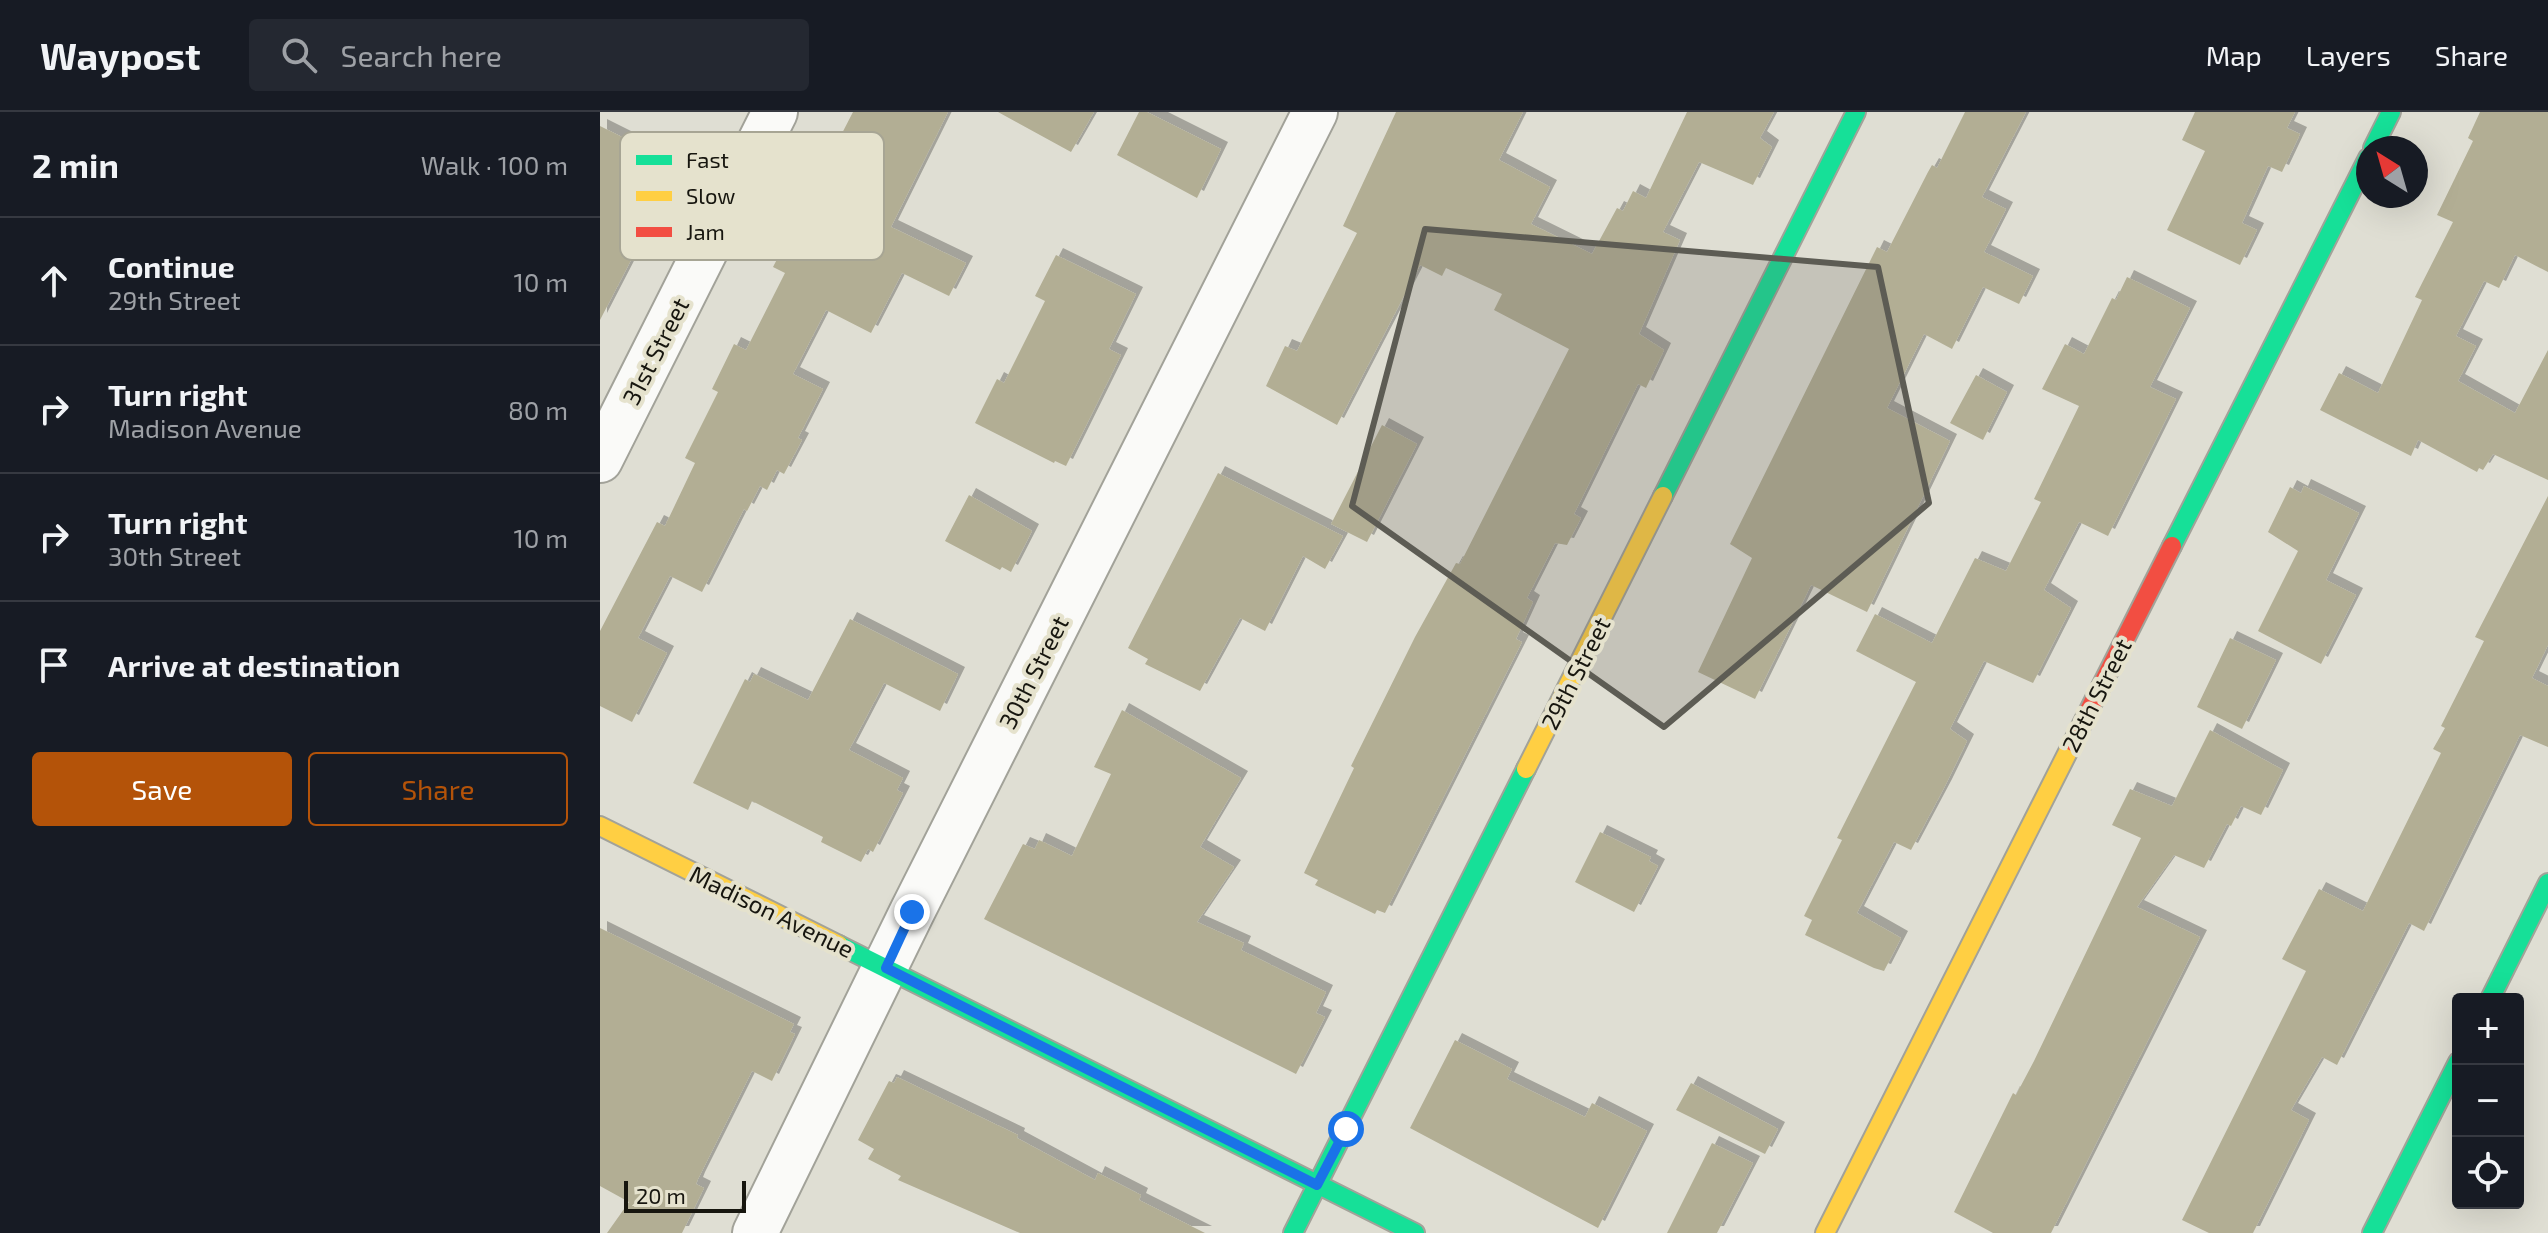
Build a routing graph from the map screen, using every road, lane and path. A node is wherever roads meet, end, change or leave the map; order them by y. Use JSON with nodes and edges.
{"nodes":[{"id":1,"x":775,"y":112,"type":"edge"},
{"id":2,"x":1315,"y":112,"type":"edge"},
{"id":3,"x":1856,"y":112,"type":"edge"},
{"id":4,"x":2391,"y":112,"type":"edge"},
{"id":5,"x":765,"y":132,"type":"edge"},
{"id":6,"x":2379,"y":136,"type":"edge"},
{"id":7,"x":2356,"y":182,"type":"edge"},
{"id":8,"x":701,"y":260,"type":"edge"},
{"id":9,"x":600,"y":460,"type":"edge"},
{"id":10,"x":600,"y":826,"type":"edge"},
{"id":11,"x":2548,"y":883,"type":"edge"},
{"id":12,"x":886,"y":968,"type":"junction"},
{"id":13,"x":2493,"y":993,"type":"edge"},
{"id":14,"x":2456,"y":1065,"type":"edge"},
{"id":15,"x":1317,"y":1185,"type":"junction"},
{"id":16,"x":755,"y":1233,"type":"edge"},
{"id":17,"x":1293,"y":1233,"type":"edge"},
{"id":18,"x":1415,"y":1233,"type":"edge"},
{"id":19,"x":1825,"y":1233,"type":"edge"},
{"id":20,"x":2372,"y":1233,"type":"edge"}],
"edges":[{"from":1,"to":5,"type":"street","name":"31st Street"},
{"from":2,"to":12,"type":"street","name":"30th Street"},
{"from":3,"to":15,"type":"street","name":"29th Street"},
{"from":4,"to":6,"type":"street"},
{"from":7,"to":19,"type":"street","name":"28th Street"},
{"from":8,"to":9,"type":"street","name":"31st Street"},
{"from":10,"to":12,"type":"street","name":"Madison Avenue"},
{"from":11,"to":13,"type":"street"},
{"from":12,"to":15,"type":"street","name":"Madison Avenue"},
{"from":12,"to":16,"type":"street","name":"30th Street"},
{"from":14,"to":20,"type":"street"},
{"from":15,"to":17,"type":"street","name":"29th Street"},
{"from":15,"to":18,"type":"street","name":"Madison Avenue"}]}
